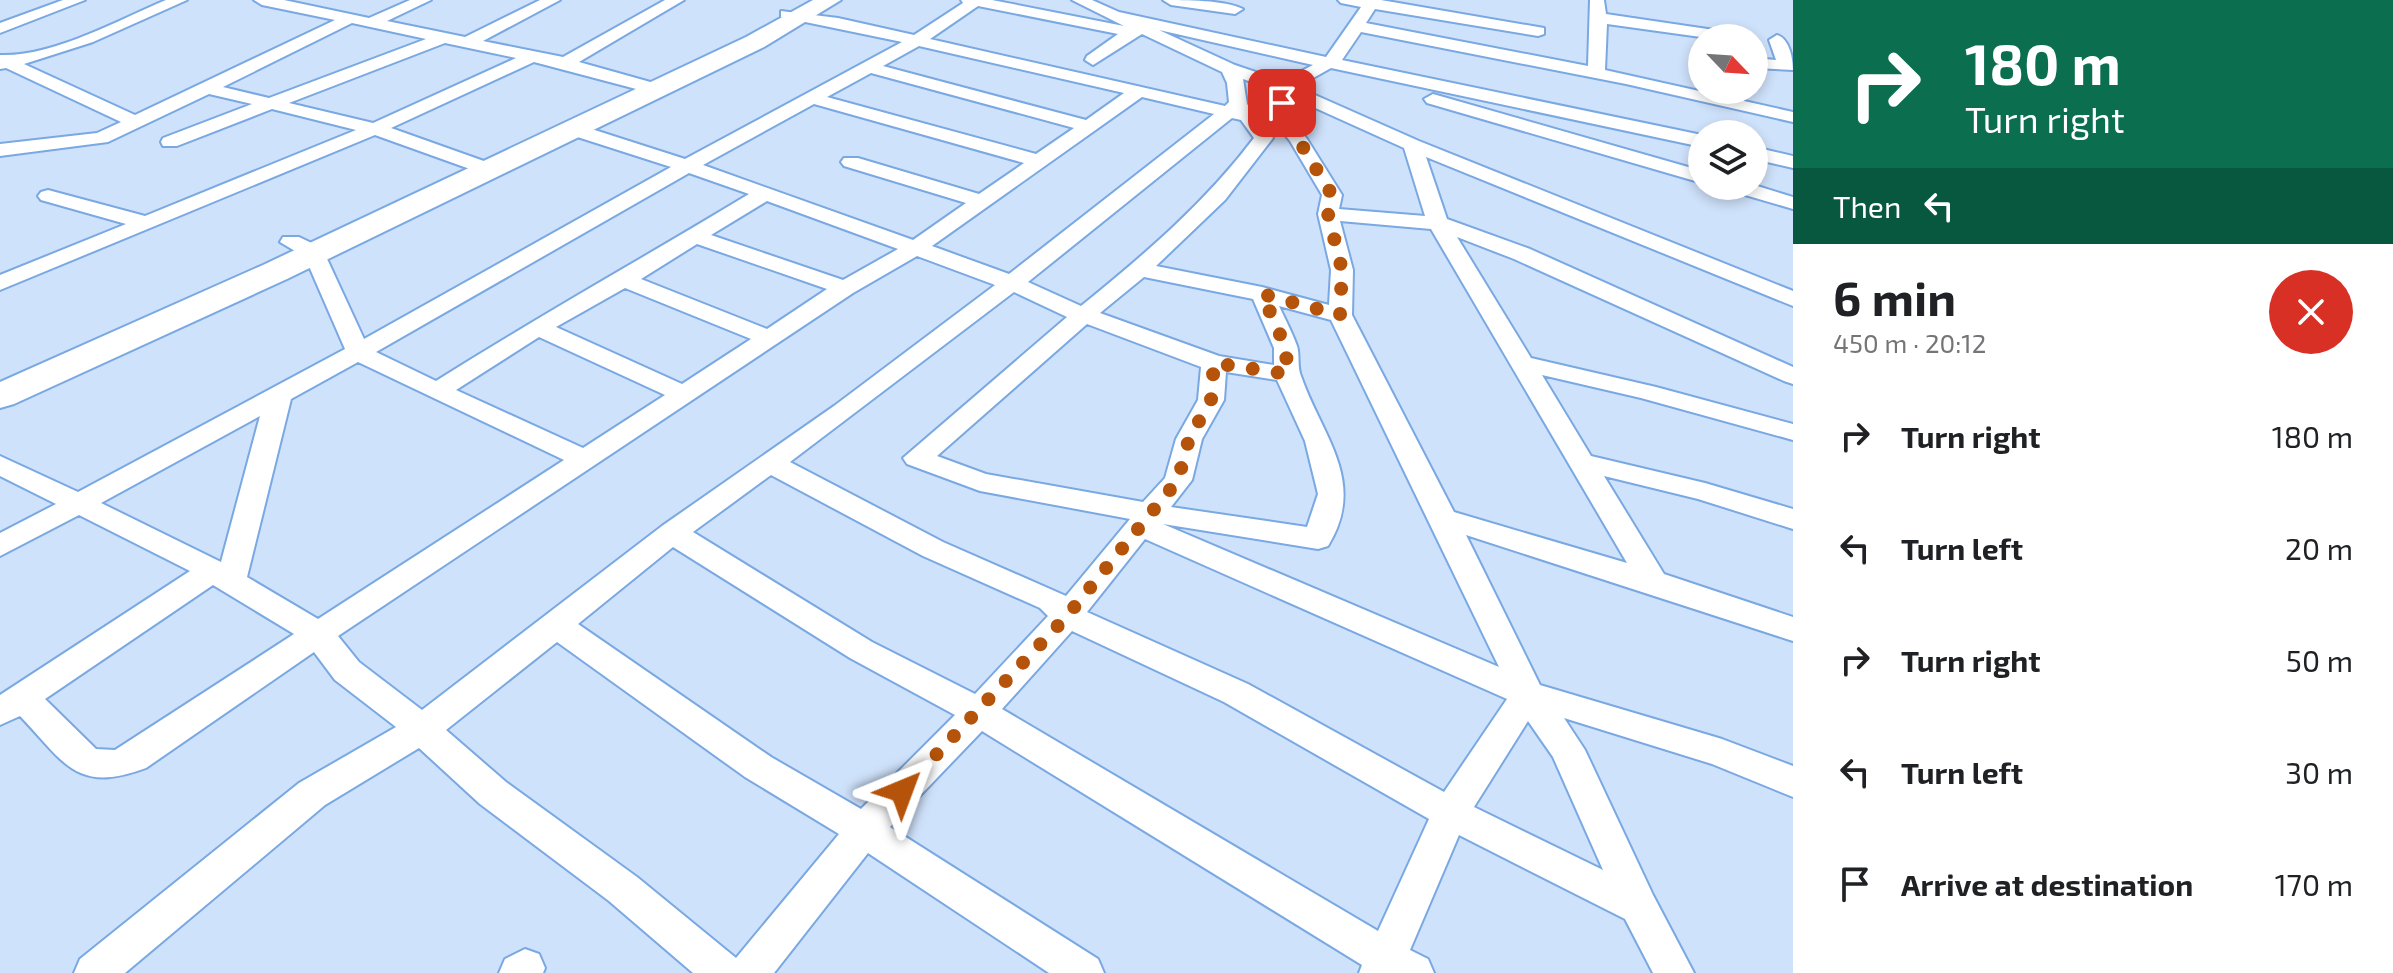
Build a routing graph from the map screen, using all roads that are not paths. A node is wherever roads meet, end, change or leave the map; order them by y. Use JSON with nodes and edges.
{"nodes":[{"id":1,"x":77,"y":0,"type":"edge"},
{"id":2,"x":179,"y":0,"type":"edge"},
{"id":3,"x":262,"y":0,"type":"edge"},
{"id":4,"x":423,"y":0,"type":"edge"},
{"id":5,"x":552,"y":0,"type":"edge"},
{"id":6,"x":676,"y":0,"type":"edge"},
{"id":7,"x":830,"y":0,"type":"edge"},
{"id":8,"x":1080,"y":0,"type":"edge"},
{"id":9,"x":1126,"y":0,"type":"edge"},
{"id":10,"x":1171,"y":0,"type":"edge"},
{"id":11,"x":1346,"y":0,"type":"edge"},
{"id":12,"x":1597,"y":0,"type":"edge"},
{"id":13,"x":972,"y":1,"type":"edge"},
{"id":14,"x":286,"y":2,"type":"edge"},
{"id":15,"x":1372,"y":2,"type":"edge"},
{"id":16,"x":1235,"y":9,"type":"dead end"},
{"id":17,"x":801,"y":11,"type":"edge"},
{"id":18,"x":1109,"y":13,"type":"junction"},
{"id":19,"x":1599,"y":18,"type":"junction"},
{"id":20,"x":349,"y":19,"type":"junction"},
{"id":21,"x":370,"y":23,"type":"junction"},
{"id":22,"x":1357,"y":26,"type":"junction"},
{"id":23,"x":0,"y":28,"type":"edge"},
{"id":24,"x":1144,"y":29,"type":"junction"},
{"id":25,"x":1538,"y":31,"type":"dead end"},
{"id":26,"x":1688,"y":33,"type":"edge"},
{"id":27,"x":440,"y":39,"type":"junction"},
{"id":28,"x":918,"y":40,"type":"junction"},
{"id":29,"x":1783,"y":41,"type":"edge"},
{"id":30,"x":464,"y":44,"type":"junction"},
{"id":31,"x":531,"y":57,"type":"junction"},
{"id":32,"x":1093,"y":60,"type":"dead end"},
{"id":33,"x":2,"y":62,"type":"edge"},
{"id":34,"x":565,"y":63,"type":"junction"},
{"id":35,"x":1325,"y":65,"type":"junction"},
{"id":36,"x":1768,"y":66,"type":"edge"},
{"id":37,"x":869,"y":67,"type":"junction"},
{"id":38,"x":1229,"y":69,"type":"junction"},
{"id":39,"x":1368,"y":71,"type":"junction"},
{"id":40,"x":1791,"y":71,"type":"edge"},
{"id":41,"x":1596,"y":73,"type":"junction"},
{"id":42,"x":1383,"y":84,"type":"junction"},
{"id":43,"x":645,"y":86,"type":"junction"},
{"id":44,"x":1283,"y":87,"type":"junction"},
{"id":45,"x":207,"y":88,"type":"junction"},
{"id":46,"x":1688,"y":90,"type":"edge"},
{"id":47,"x":1138,"y":92,"type":"junction"},
{"id":48,"x":813,"y":98,"type":"junction"},
{"id":49,"x":271,"y":103,"type":"junction"},
{"id":50,"x":1750,"y":104,"type":"edge"},
{"id":51,"x":1238,"y":110,"type":"junction"},
{"id":52,"x":1793,"y":117,"type":"edge"},
{"id":53,"x":136,"y":122,"type":"junction"},
{"id":54,"x":1090,"y":127,"type":"junction"},
{"id":55,"x":375,"y":129,"type":"junction"},
{"id":56,"x":572,"y":129,"type":"junction"},
{"id":57,"x":1688,"y":138,"type":"edge"},
{"id":58,"x":170,"y":142,"type":"dead end"},
{"id":59,"x":1412,"y":145,"type":"junction"},
{"id":60,"x":0,"y":150,"type":"edge"},
{"id":61,"x":1768,"y":156,"type":"edge"},
{"id":62,"x":1038,"y":161,"type":"junction"},
{"id":63,"x":851,"y":162,"type":"dead end"},
{"id":64,"x":1793,"y":162,"type":"edge"},
{"id":65,"x":478,"y":165,"type":"junction"},
{"id":66,"x":687,"y":166,"type":"junction"},
{"id":67,"x":1688,"y":173,"type":"edge"},
{"id":68,"x":1793,"y":179,"type":"edge"},
{"id":69,"x":765,"y":193,"type":"junction"},
{"id":70,"x":48,"y":196,"type":"dead end"},
{"id":71,"x":1784,"y":200,"type":"edge"},
{"id":72,"x":982,"y":201,"type":"junction"},
{"id":73,"x":1328,"y":214,"type":"junction"},
{"id":74,"x":146,"y":223,"type":"junction"},
{"id":75,"x":1438,"y":223,"type":"junction"},
{"id":76,"x":693,"y":236,"type":"junction"},
{"id":77,"x":918,"y":246,"type":"junction"},
{"id":78,"x":302,"y":248,"type":"junction"},
{"id":79,"x":1137,"y":269,"type":"junction"},
{"id":80,"x":624,"y":280,"type":"junction"},
{"id":81,"x":1793,"y":280,"type":"edge"},
{"id":82,"x":0,"y":283,"type":"edge"},
{"id":83,"x":1012,"y":283,"type":"junction"},
{"id":84,"x":845,"y":288,"type":"junction"},
{"id":85,"x":1262,"y":294,"type":"junction"},
{"id":86,"x":1782,"y":295,"type":"edge"},
{"id":87,"x":1083,"y":315,"type":"junction"},
{"id":88,"x":1340,"y":315,"type":"junction"},
{"id":89,"x":538,"y":327,"type":"junction"},
{"id":90,"x":771,"y":339,"type":"junction"},
{"id":91,"x":358,"y":352,"type":"junction"},
{"id":92,"x":1214,"y":363,"type":"junction"},
{"id":93,"x":1522,"y":363,"type":"junction"},
{"id":94,"x":0,"y":374,"type":"edge"},
{"id":95,"x":1287,"y":374,"type":"junction"},
{"id":96,"x":1793,"y":376,"type":"edge"},
{"id":97,"x":437,"y":391,"type":"junction"},
{"id":98,"x":279,"y":394,"type":"junction"},
{"id":99,"x":685,"y":395,"type":"junction"},
{"id":100,"x":0,"y":396,"type":"edge"},
{"id":101,"x":1793,"y":432,"type":"edge"},
{"id":102,"x":585,"y":459,"type":"junction"},
{"id":103,"x":1581,"y":462,"type":"junction"},
{"id":104,"x":770,"y":463,"type":"junction"},
{"id":105,"x":0,"y":465,"type":"edge"},
{"id":106,"x":78,"y":502,"type":"junction"},
{"id":107,"x":1443,"y":518,"type":"junction"},
{"id":108,"x":1793,"y":519,"type":"edge"},
{"id":109,"x":1145,"y":520,"type":"junction"},
{"id":110,"x":672,"y":533,"type":"junction"},
{"id":111,"x":0,"y":546,"type":"edge"},
{"id":112,"x":222,"y":576,"type":"junction"},
{"id":113,"x":1653,"y":582,"type":"junction"},
{"id":114,"x":1067,"y":616,"type":"junction"},
{"id":115,"x":556,"y":625,"type":"junction"},
{"id":116,"x":1793,"y":629,"type":"edge"},
{"id":117,"x":318,"y":634,"type":"junction"},
{"id":118,"x":1528,"y":694,"type":"junction"},
{"id":119,"x":11,"y":704,"type":"edge"},
{"id":120,"x":979,"y":712,"type":"junction"},
{"id":121,"x":422,"y":729,"type":"junction"},
{"id":122,"x":1793,"y":782,"type":"edge"},
{"id":123,"x":1450,"y":813,"type":"junction"},
{"id":124,"x":864,"y":830,"type":"junction"},
{"id":125,"x":1639,"y":907,"type":"junction"},
{"id":126,"x":1393,"y":968,"type":"edge"},
{"id":127,"x":94,"y":973,"type":"edge"},
{"id":128,"x":723,"y":973,"type":"edge"},
{"id":129,"x":749,"y":973,"type":"edge"},
{"id":130,"x":1084,"y":973,"type":"edge"},
{"id":131,"x":1674,"y":973,"type":"edge"}],
"edges":[{"from":1,"to":23,"type":"street"},
{"from":2,"to":33,"type":"street"},
{"from":3,"to":14,"type":"street"},
{"from":4,"to":21,"type":"street"},
{"from":5,"to":30,"type":"street"},
{"from":6,"to":34,"type":"street"},
{"from":7,"to":17,"type":"street"},
{"from":8,"to":18,"type":"street"},
{"from":9,"to":18,"type":"street"},
{"from":10,"to":16,"type":"street"},
{"from":11,"to":15,"type":"street"},
{"from":12,"to":19,"type":"street"},
{"from":13,"to":24,"type":"street"},
{"from":13,"to":28,"type":"street"},
{"from":14,"to":20,"type":"street"},
{"from":15,"to":22,"type":"street"},
{"from":15,"to":25,"type":"street"},
{"from":17,"to":28,"type":"street"},
{"from":17,"to":43,"type":"street"},
{"from":18,"to":24,"type":"street"},
{"from":19,"to":26,"type":"street"},
{"from":19,"to":41,"type":"street"},
{"from":20,"to":21,"type":"street"},
{"from":20,"to":45,"type":"street"},
{"from":21,"to":27,"type":"street"},
{"from":22,"to":35,"type":"street"},
{"from":22,"to":41,"type":"street"},
{"from":24,"to":32,"type":"street"},
{"from":24,"to":35,"type":"street"},
{"from":24,"to":38,"type":"street"},
{"from":27,"to":30,"type":"street"},
{"from":27,"to":49,"type":"street"},
{"from":28,"to":37,"type":"street"},
{"from":28,"to":47,"type":"street"},
{"from":29,"to":40,"type":"street"},
{"from":30,"to":31,"type":"street"},
{"from":31,"to":34,"type":"street"},
{"from":31,"to":55,"type":"street"},
{"from":33,"to":53,"type":"street"},
{"from":34,"to":43,"type":"street"},
{"from":35,"to":39,"type":"street"},
{"from":35,"to":42,"type":"street"},
{"from":35,"to":44,"type":"street"},
{"from":36,"to":40,"type":"street"},
{"from":37,"to":48,"type":"street"},
{"from":37,"to":54,"type":"street"},
{"from":38,"to":44,"type":"street"},
{"from":38,"to":51,"type":"street"},
{"from":39,"to":42,"type":"street"},
{"from":39,"to":57,"type":"street"},
{"from":41,"to":46,"type":"street"},
{"from":42,"to":67,"type":"street"},
{"from":43,"to":56,"type":"street"},
{"from":43,"to":65,"type":"street"},
{"from":44,"to":59,"type":"street"},
{"from":44,"to":73,"type":"street"},
{"from":45,"to":49,"type":"street"},
{"from":45,"to":53,"type":"street"},
{"from":47,"to":51,"type":"street"},
{"from":47,"to":54,"type":"street"},
{"from":48,"to":62,"type":"street"},
{"from":48,"to":66,"type":"street"},
{"from":49,"to":55,"type":"street"},
{"from":49,"to":58,"type":"street"},
{"from":50,"to":52,"type":"street"},
{"from":51,"to":79,"type":"street"},
{"from":51,"to":83,"type":"street"},
{"from":53,"to":60,"type":"street"},
{"from":54,"to":62,"type":"street"},
{"from":55,"to":65,"type":"street"},
{"from":55,"to":74,"type":"street"},
{"from":56,"to":65,"type":"street"},
{"from":56,"to":66,"type":"street"},
{"from":59,"to":75,"type":"street"},
{"from":59,"to":86,"type":"street"},
{"from":61,"to":64,"type":"street"},
{"from":62,"to":72,"type":"street"},
{"from":63,"to":72,"type":"street"},
{"from":65,"to":78,"type":"street"},
{"from":66,"to":69,"type":"street"},
{"from":66,"to":91,"type":"street"},
{"from":68,"to":71,"type":"street"},
{"from":69,"to":76,"type":"street"},
{"from":69,"to":77,"type":"street"},
{"from":70,"to":74,"type":"street"},
{"from":72,"to":77,"type":"street"},
{"from":73,"to":75,"type":"street"},
{"from":73,"to":88,"type":"street"},
{"from":74,"to":82,"type":"street"},
{"from":75,"to":93,"type":"street"},
{"from":75,"to":96,"type":"street"},
{"from":76,"to":80,"type":"street"},
{"from":76,"to":84,"type":"street"},
{"from":77,"to":83,"type":"street"},
{"from":77,"to":84,"type":"street"},
{"from":78,"to":91,"type":"street"},
{"from":78,"to":94,"type":"street"},
{"from":78,"to":100,"type":"street"},
{"from":79,"to":85,"type":"street"},
{"from":79,"to":87,"type":"street"},
{"from":80,"to":89,"type":"street"},
{"from":80,"to":90,"type":"street"},
{"from":81,"to":86,"type":"street"},
{"from":83,"to":87,"type":"street"},
{"from":83,"to":104,"type":"street"},
{"from":84,"to":90,"type":"street"},
{"from":85,"to":88,"type":"street"},
{"from":85,"to":95,"type":"street"},
{"from":87,"to":92,"type":"street"},
{"from":87,"to":109,"type":"street"},
{"from":88,"to":107,"type":"street"},
{"from":89,"to":97,"type":"street"},
{"from":89,"to":99,"type":"street"},
{"from":90,"to":99,"type":"street"},
{"from":91,"to":97,"type":"street"},
{"from":91,"to":98,"type":"street"},
{"from":92,"to":95,"type":"street"},
{"from":92,"to":109,"type":"street"},
{"from":93,"to":101,"type":"street"},
{"from":93,"to":103,"type":"street"},
{"from":95,"to":109,"type":"street"},
{"from":97,"to":102,"type":"street"},
{"from":98,"to":106,"type":"street"},
{"from":98,"to":112,"type":"street"},
{"from":99,"to":102,"type":"street"},
{"from":102,"to":117,"type":"street"},
{"from":103,"to":108,"type":"street"},
{"from":103,"to":113,"type":"street"},
{"from":104,"to":110,"type":"street"},
{"from":104,"to":114,"type":"street"},
{"from":105,"to":106,"type":"street"},
{"from":106,"to":111,"type":"street"},
{"from":106,"to":112,"type":"street"},
{"from":107,"to":113,"type":"street"},
{"from":107,"to":118,"type":"street"},
{"from":109,"to":114,"type":"street"},
{"from":109,"to":118,"type":"street"},
{"from":110,"to":115,"type":"street"},
{"from":110,"to":120,"type":"street"},
{"from":112,"to":117,"type":"street"},
{"from":112,"to":119,"type":"street"},
{"from":113,"to":116,"type":"street"},
{"from":114,"to":120,"type":"street"},
{"from":114,"to":123,"type":"street"},
{"from":115,"to":121,"type":"street"},
{"from":115,"to":124,"type":"street"},
{"from":117,"to":119,"type":"street"},
{"from":117,"to":121,"type":"street"},
{"from":118,"to":122,"type":"street"},
{"from":118,"to":123,"type":"street"},
{"from":118,"to":125,"type":"street"},
{"from":120,"to":124,"type":"street"},
{"from":120,"to":126,"type":"street"},
{"from":121,"to":127,"type":"street"},
{"from":121,"to":128,"type":"street"},
{"from":123,"to":125,"type":"street"},
{"from":123,"to":126,"type":"street"},
{"from":124,"to":129,"type":"street"},
{"from":124,"to":130,"type":"street"},
{"from":125,"to":131,"type":"street"}]}
